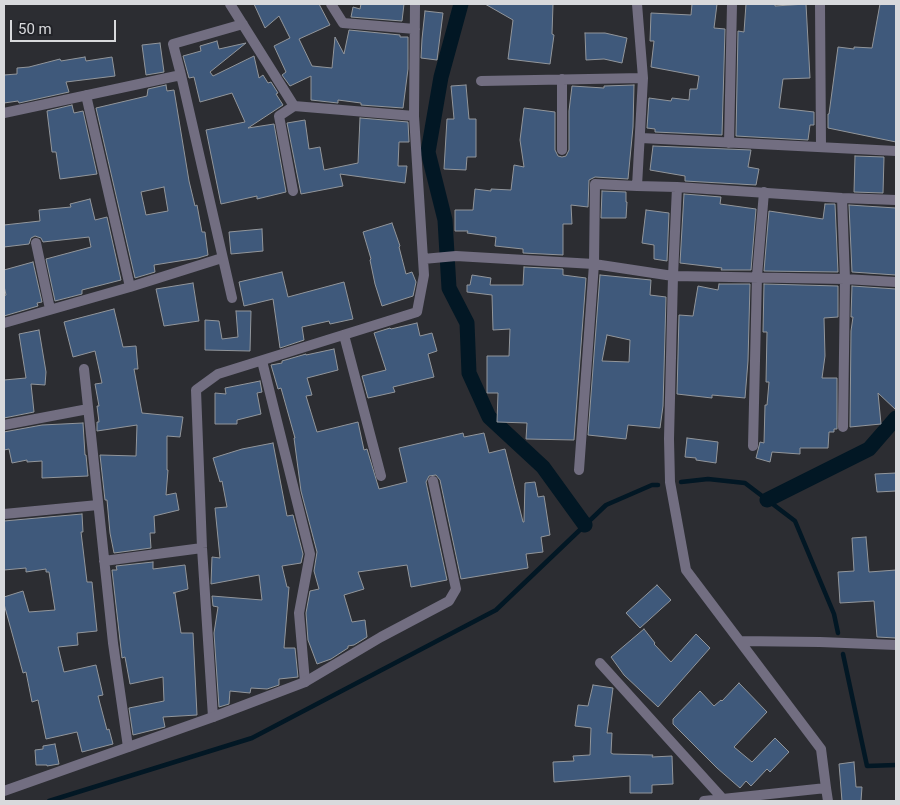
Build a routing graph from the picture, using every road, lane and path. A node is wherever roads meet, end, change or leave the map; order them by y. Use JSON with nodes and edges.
{"nodes":[{"id":1,"x":230,"y":4,"type":"edge"},
{"id":2,"x":331,"y":4,"type":"edge"},
{"id":3,"x":416,"y":4,"type":"edge"},
{"id":4,"x":637,"y":4,"type":"edge"},
{"id":5,"x":732,"y":4,"type":"edge"},
{"id":6,"x":820,"y":4,"type":"edge"},
{"id":7,"x":244,"y":24,"type":"junction"},
{"id":8,"x":415,"y":29,"type":"junction"},
{"id":9,"x":181,"y":75,"type":"junction"},
{"id":10,"x":644,"y":78,"type":"junction"},
{"id":11,"x":562,"y":79,"type":"junction"},
{"id":12,"x":481,"y":82,"type":"dead end"},
{"id":13,"x":86,"y":95,"type":"junction"},
{"id":14,"x":294,"y":106,"type":"junction"},
{"id":15,"x":4,"y":113,"type":"edge"},
{"id":16,"x":414,"y":116,"type":"junction"},
{"id":17,"x":641,"y":138,"type":"junction"},
{"id":18,"x":729,"y":143,"type":"junction"},
{"id":19,"x":821,"y":146,"type":"junction"},
{"id":20,"x":562,"y":150,"type":"dead end"},
{"id":21,"x":896,"y":151,"type":"edge"},
{"id":22,"x":637,"y":186,"type":"junction"},
{"id":23,"x":677,"y":187,"type":"junction"},
{"id":24,"x":294,"y":190,"type":"dead end"},
{"id":25,"x":764,"y":192,"type":"junction"},
{"id":26,"x":842,"y":198,"type":"junction"},
{"id":27,"x":896,"y":200,"type":"edge"},
{"id":28,"x":36,"y":243,"type":"dead end"},
{"id":29,"x":222,"y":258,"type":"junction"},
{"id":30,"x":424,"y":259,"type":"junction"},
{"id":31,"x":594,"y":264,"type":"junction"},
{"id":32,"x":673,"y":276,"type":"junction"},
{"id":33,"x":757,"y":276,"type":"junction"},
{"id":34,"x":845,"y":279,"type":"junction"},
{"id":35,"x":896,"y":282,"type":"edge"},
{"id":36,"x":130,"y":287,"type":"junction"},
{"id":37,"x":232,"y":298,"type":"dead end"},
{"id":38,"x":50,"y":310,"type":"junction"},
{"id":39,"x":4,"y":323,"type":"edge"},
{"id":40,"x":344,"y":335,"type":"junction"},
{"id":41,"x":262,"y":360,"type":"junction"},
{"id":42,"x":84,"y":370,"type":"dead end"},
{"id":43,"x":88,"y":409,"type":"junction"},
{"id":44,"x":4,"y":425,"type":"edge"},
{"id":45,"x":843,"y":427,"type":"dead end"},
{"id":46,"x":753,"y":446,"type":"dead end"},
{"id":47,"x":579,"y":470,"type":"dead end"},
{"id":48,"x":381,"y":476,"type":"dead end"},
{"id":49,"x":433,"y":481,"type":"dead end"},
{"id":50,"x":98,"y":505,"type":"junction"},
{"id":51,"x":4,"y":514,"type":"edge"},
{"id":52,"x":202,"y":548,"type":"junction"},
{"id":53,"x":104,"y":560,"type":"junction"},
{"id":54,"x":740,"y":641,"type":"junction"},
{"id":55,"x":896,"y":645,"type":"edge"},
{"id":56,"x":600,"y":662,"type":"dead end"},
{"id":57,"x":305,"y":682,"type":"junction"},
{"id":58,"x":213,"y":717,"type":"junction"},
{"id":59,"x":128,"y":747,"type":"junction"},
{"id":60,"x":826,"y":788,"type":"junction"},
{"id":61,"x":4,"y":791,"type":"edge"},
{"id":62,"x":723,"y":799,"type":"junction"},
{"id":63,"x":704,"y":801,"type":"edge"},
{"id":64,"x":828,"y":801,"type":"edge"}],
"edges":[{"from":1,"to":7,"type":"street"},
{"from":2,"to":8,"type":"street"},
{"from":3,"to":8,"type":"street"},
{"from":4,"to":10,"type":"street"},
{"from":5,"to":18,"type":"street"},
{"from":6,"to":19,"type":"street"},
{"from":7,"to":9,"type":"street"},
{"from":7,"to":14,"type":"street"},
{"from":8,"to":16,"type":"street"},
{"from":9,"to":13,"type":"street"},
{"from":9,"to":29,"type":"street"},
{"from":10,"to":11,"type":"street"},
{"from":10,"to":17,"type":"street"},
{"from":11,"to":12,"type":"street"},
{"from":11,"to":20,"type":"street"},
{"from":13,"to":15,"type":"street"},
{"from":13,"to":36,"type":"street"},
{"from":14,"to":16,"type":"street"},
{"from":14,"to":24,"type":"street"},
{"from":16,"to":30,"type":"street"},
{"from":17,"to":18,"type":"street"},
{"from":17,"to":22,"type":"street"},
{"from":18,"to":19,"type":"street"},
{"from":19,"to":21,"type":"street"},
{"from":22,"to":23,"type":"street"},
{"from":22,"to":31,"type":"street"},
{"from":23,"to":25,"type":"street"},
{"from":23,"to":32,"type":"street"},
{"from":25,"to":26,"type":"street"},
{"from":25,"to":33,"type":"street"},
{"from":26,"to":27,"type":"street"},
{"from":26,"to":34,"type":"street"},
{"from":28,"to":38,"type":"street"},
{"from":29,"to":36,"type":"street"},
{"from":29,"to":37,"type":"street"},
{"from":30,"to":31,"type":"street"},
{"from":30,"to":40,"type":"street"},
{"from":31,"to":32,"type":"street"},
{"from":31,"to":47,"type":"street"},
{"from":32,"to":33,"type":"street"},
{"from":32,"to":54,"type":"street"},
{"from":33,"to":34,"type":"street"},
{"from":33,"to":46,"type":"street"},
{"from":34,"to":35,"type":"street"},
{"from":34,"to":45,"type":"street"},
{"from":36,"to":38,"type":"street"},
{"from":38,"to":39,"type":"street"},
{"from":40,"to":41,"type":"street"},
{"from":40,"to":48,"type":"street"},
{"from":41,"to":52,"type":"street"},
{"from":41,"to":57,"type":"street"},
{"from":42,"to":43,"type":"street"},
{"from":43,"to":44,"type":"street"},
{"from":43,"to":50,"type":"street"},
{"from":49,"to":57,"type":"street"},
{"from":50,"to":51,"type":"street"},
{"from":50,"to":53,"type":"street"},
{"from":52,"to":53,"type":"street"},
{"from":52,"to":58,"type":"street"},
{"from":53,"to":59,"type":"street"},
{"from":54,"to":55,"type":"street"},
{"from":54,"to":60,"type":"street"},
{"from":56,"to":62,"type":"street"},
{"from":57,"to":58,"type":"street"},
{"from":58,"to":59,"type":"street"},
{"from":59,"to":61,"type":"street"},
{"from":60,"to":62,"type":"street"},
{"from":60,"to":64,"type":"street"},
{"from":62,"to":63,"type":"street"}]}
